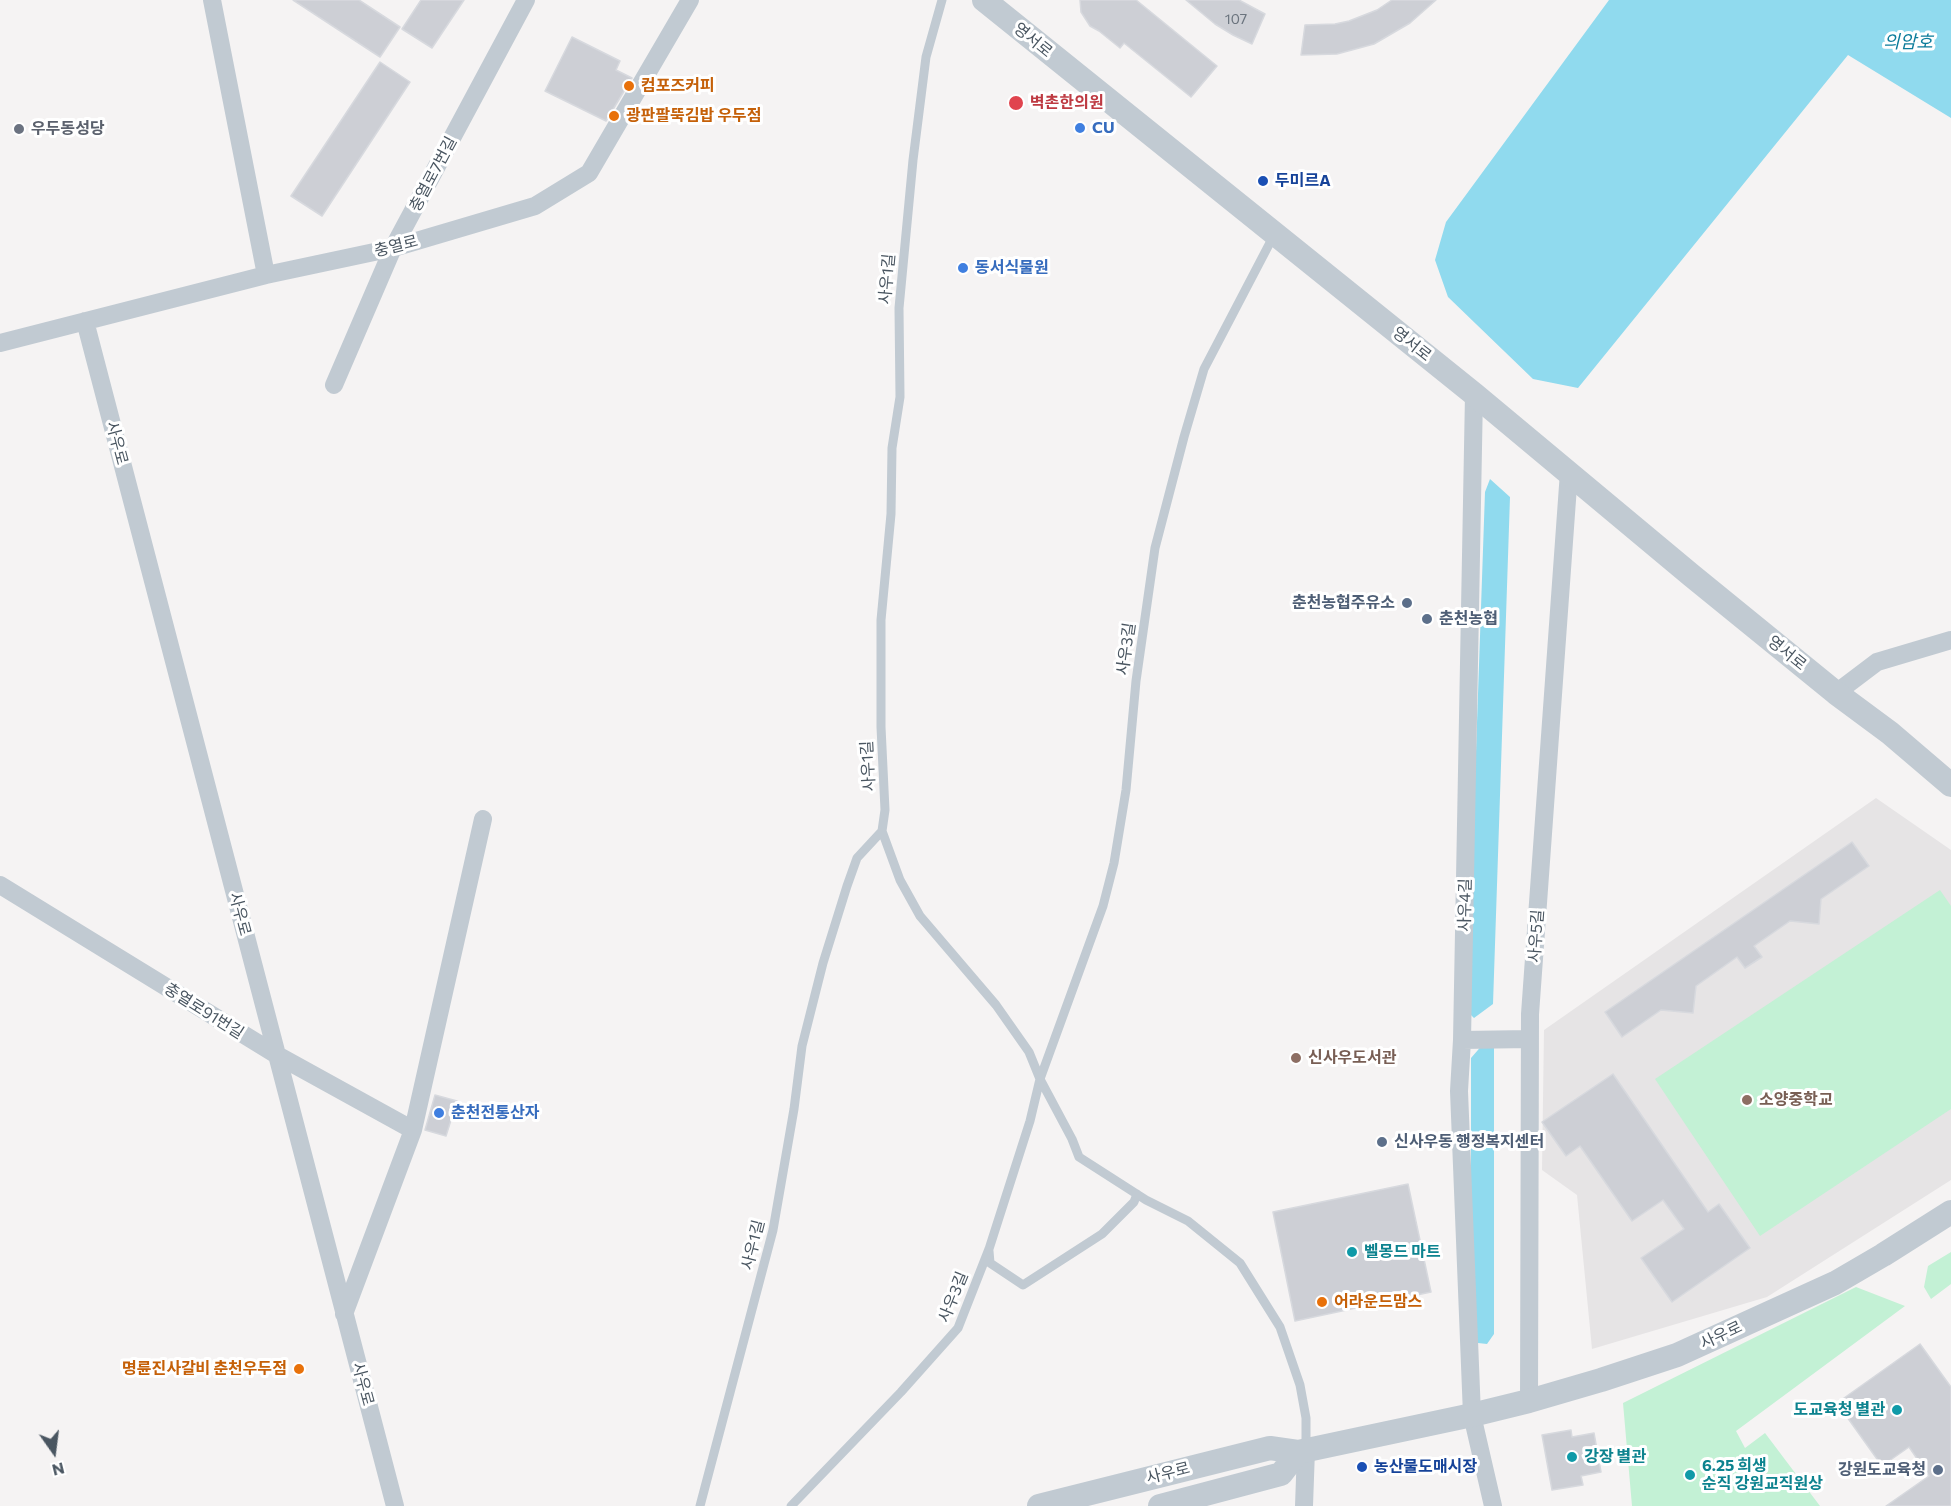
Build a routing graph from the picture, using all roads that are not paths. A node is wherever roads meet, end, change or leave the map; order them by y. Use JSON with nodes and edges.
{"nodes":[{"id":1,"x":212,"y":0,"type":"edge"},
{"id":2,"x":526,"y":0,"type":"edge"},
{"id":3,"x":690,"y":0,"type":"edge"},
{"id":4,"x":942,"y":0,"type":"edge"},
{"id":5,"x":984,"y":0,"type":"edge"},
{"id":6,"x":1274,"y":235,"type":"junction"},
{"id":7,"x":393,"y":248,"type":"junction"},
{"id":8,"x":266,"y":275,"type":"junction"},
{"id":9,"x":84,"y":321,"type":"junction"},
{"id":10,"x":0,"y":343,"type":"edge"},
{"id":11,"x":334,"y":385,"type":"dead end"},
{"id":12,"x":1474,"y":394,"type":"junction"},
{"id":13,"x":1569,"y":472,"type":"junction"},
{"id":14,"x":1951,"y":640,"type":"edge"},
{"id":15,"x":1836,"y":693,"type":"junction"},
{"id":16,"x":1951,"y":785,"type":"edge"},
{"id":17,"x":483,"y":819,"type":"dead end"},
{"id":18,"x":882,"y":831,"type":"junction"},
{"id":19,"x":0,"y":885,"type":"edge"},
{"id":20,"x":1530,"y":1039,"type":"junction"},
{"id":21,"x":1462,"y":1040,"type":"junction"},
{"id":22,"x":277,"y":1055,"type":"junction"},
{"id":23,"x":1040,"y":1079,"type":"junction"},
{"id":24,"x":412,"y":1131,"type":"junction"},
{"id":25,"x":1137,"y":1194,"type":"junction"},
{"id":26,"x":1951,"y":1212,"type":"edge"},
{"id":27,"x":988,"y":1248,"type":"junction"},
{"id":28,"x":344,"y":1314,"type":"junction"},
{"id":29,"x":1529,"y":1401,"type":"junction"},
{"id":30,"x":1472,"y":1415,"type":"junction"},
{"id":31,"x":1302,"y":1451,"type":"junction"},
{"id":32,"x":395,"y":1506,"type":"edge"},
{"id":33,"x":700,"y":1506,"type":"edge"},
{"id":34,"x":791,"y":1506,"type":"edge"},
{"id":35,"x":1039,"y":1506,"type":"edge"},
{"id":36,"x":1160,"y":1506,"type":"edge"},
{"id":37,"x":1304,"y":1506,"type":"edge"},
{"id":38,"x":1494,"y":1506,"type":"edge"}],
"edges":[{"from":1,"to":8,"type":"street"},
{"from":2,"to":7,"type":"street","name":"충열로7번길"},
{"from":3,"to":7,"type":"street","name":"충열로"},
{"from":4,"to":18,"type":"lane","name":"사우1길"},
{"from":5,"to":6,"type":"street","name":"영서로"},
{"from":6,"to":12,"type":"street","name":"영서로"},
{"from":6,"to":23,"type":"lane","name":"사우3길"},
{"from":7,"to":8,"type":"street","name":"충열로"},
{"from":7,"to":11,"type":"street","name":"충열로7번길"},
{"from":8,"to":9,"type":"street","name":"충열로"},
{"from":9,"to":10,"type":"street","name":"충열로"},
{"from":9,"to":22,"type":"street","name":"사우로"},
{"from":12,"to":13,"type":"street","name":"영서로"},
{"from":12,"to":21,"type":"street","name":"사우4길"},
{"from":13,"to":15,"type":"street","name":"영서로"},
{"from":13,"to":20,"type":"street","name":"사우5길"},
{"from":14,"to":15,"type":"street"},
{"from":15,"to":16,"type":"street","name":"영서로"},
{"from":17,"to":24,"type":"street"},
{"from":18,"to":23,"type":"lane"},
{"from":18,"to":33,"type":"lane","name":"사우1길"},
{"from":19,"to":22,"type":"street","name":"충열로91번길"},
{"from":20,"to":21,"type":"street"},
{"from":20,"to":29,"type":"street","name":"사우5길"},
{"from":21,"to":30,"type":"street","name":"사우4길"},
{"from":22,"to":24,"type":"street","name":"충열로91번길"},
{"from":22,"to":28,"type":"street","name":"사우로"},
{"from":23,"to":25,"type":"lane"},
{"from":23,"to":27,"type":"lane","name":"사우3길"},
{"from":24,"to":28,"type":"street"},
{"from":25,"to":27,"type":"lane"},
{"from":25,"to":31,"type":"lane"},
{"from":26,"to":29,"type":"street","name":"사우로"},
{"from":27,"to":34,"type":"lane","name":"사우3길"},
{"from":28,"to":32,"type":"street","name":"사우로"},
{"from":29,"to":30,"type":"street","name":"사우로"},
{"from":30,"to":31,"type":"street","name":"사우로"},
{"from":30,"to":38,"type":"street"},
{"from":31,"to":35,"type":"street","name":"사우로"},
{"from":31,"to":36,"type":"street","name":"사우로"},
{"from":31,"to":37,"type":"street"}]}
